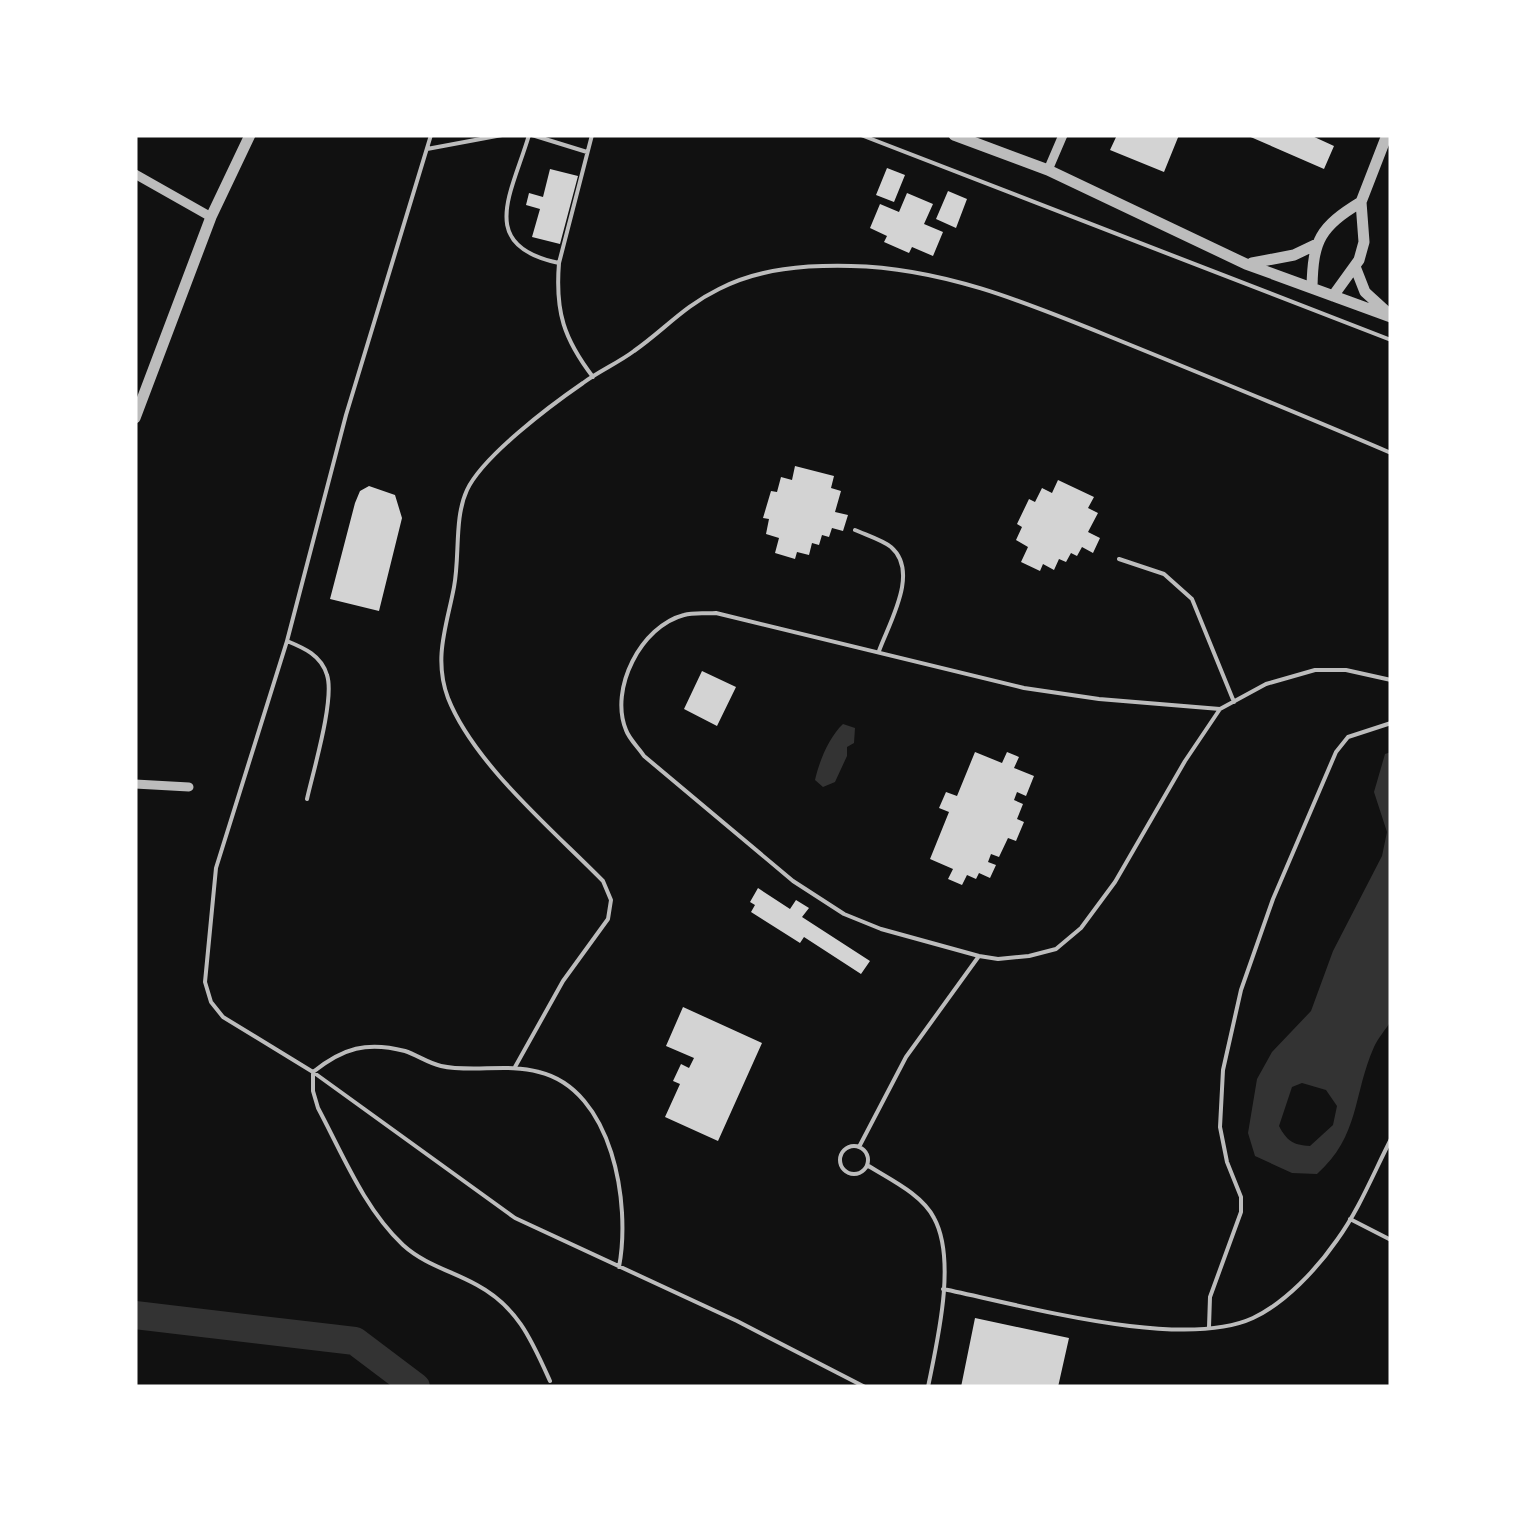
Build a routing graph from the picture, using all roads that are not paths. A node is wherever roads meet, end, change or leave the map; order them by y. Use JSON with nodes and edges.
{"nodes":[{"id":1,"x":250,"y":135,"type":"edge"},
{"id":2,"x":431,"y":135,"type":"edge"},
{"id":3,"x":502,"y":135,"type":"edge"},
{"id":4,"x":530,"y":135,"type":"edge"},
{"id":5,"x":592,"y":135,"type":"edge"},
{"id":6,"x":861,"y":135,"type":"edge"},
{"id":7,"x":954,"y":135,"type":"edge"},
{"id":8,"x":1063,"y":135,"type":"edge"},
{"id":9,"x":1386,"y":135,"type":"edge"},
{"id":10,"x":428,"y":149,"type":"junction"},
{"id":11,"x":587,"y":152,"type":"junction"},
{"id":12,"x":1048,"y":170,"type":"junction"},
{"id":13,"x":135,"y":174,"type":"edge"},
{"id":14,"x":1361,"y":202,"type":"junction"},
{"id":15,"x":211,"y":217,"type":"junction"},
{"id":16,"x":1315,"y":246,"type":"junction"},
{"id":17,"x":559,"y":263,"type":"junction"},
{"id":18,"x":1246,"y":264,"type":"junction"},
{"id":19,"x":1356,"y":269,"type":"junction"},
{"id":20,"x":1312,"y":287,"type":"junction"},
{"id":21,"x":1332,"y":296,"type":"junction"},
{"id":22,"x":1391,"y":316,"type":"edge"},
{"id":23,"x":1391,"y":340,"type":"edge"},
{"id":24,"x":593,"y":378,"type":"junction"},
{"id":25,"x":135,"y":418,"type":"edge"},
{"id":26,"x":1391,"y":452,"type":"edge"},
{"id":27,"x":855,"y":530,"type":"dead end"},
{"id":28,"x":1118,"y":559,"type":"dead end"},
{"id":29,"x":286,"y":641,"type":"junction"},
{"id":30,"x":879,"y":652,"type":"junction"},
{"id":31,"x":1391,"y":680,"type":"edge"},
{"id":32,"x":1234,"y":702,"type":"junction"},
{"id":33,"x":1220,"y":708,"type":"junction"},
{"id":34,"x":1391,"y":722,"type":"edge"},
{"id":35,"x":135,"y":784,"type":"edge"},
{"id":36,"x":190,"y":786,"type":"dead end"},
{"id":37,"x":307,"y":799,"type":"dead end"},
{"id":38,"x":979,"y":956,"type":"junction"},
{"id":39,"x":516,"y":1067,"type":"junction"},
{"id":40,"x":314,"y":1072,"type":"junction"},
{"id":41,"x":1391,"y":1139,"type":"edge"},
{"id":42,"x":858,"y":1147,"type":"junction"},
{"id":43,"x":867,"y":1165,"type":"junction"},
{"id":44,"x":1350,"y":1219,"type":"junction"},
{"id":45,"x":1391,"y":1240,"type":"edge"},
{"id":46,"x":619,"y":1267,"type":"junction"},
{"id":47,"x":943,"y":1289,"type":"junction"},
{"id":48,"x":1208,"y":1328,"type":"junction"},
{"id":49,"x":550,"y":1381,"type":"dead end"},
{"id":50,"x":864,"y":1387,"type":"edge"},
{"id":51,"x":928,"y":1387,"type":"edge"}],
"edges":[{"from":1,"to":15,"type":"street"},
{"from":2,"to":10,"type":"lane"},
{"from":3,"to":10,"type":"lane"},
{"from":4,"to":11,"type":"lane"},
{"from":4,"to":17,"type":"lane"},
{"from":5,"to":11,"type":"lane"},
{"from":6,"to":23,"type":"lane"},
{"from":7,"to":12,"type":"street"},
{"from":8,"to":12,"type":"street"},
{"from":9,"to":14,"type":"street"},
{"from":10,"to":29,"type":"lane"},
{"from":11,"to":17,"type":"lane"},
{"from":12,"to":18,"type":"street"},
{"from":13,"to":15,"type":"street"},
{"from":14,"to":16,"type":"street"},
{"from":14,"to":19,"type":"street"},
{"from":15,"to":25,"type":"street"},
{"from":16,"to":18,"type":"street"},
{"from":16,"to":20,"type":"street"},
{"from":17,"to":24,"type":"lane"},
{"from":18,"to":20,"type":"street"},
{"from":19,"to":21,"type":"street"},
{"from":19,"to":22,"type":"street"},
{"from":20,"to":21,"type":"street"},
{"from":21,"to":22,"type":"street"},
{"from":24,"to":26,"type":"lane"},
{"from":24,"to":39,"type":"lane"},
{"from":27,"to":30,"type":"lane"},
{"from":28,"to":32,"type":"lane"},
{"from":29,"to":37,"type":"lane"},
{"from":29,"to":40,"type":"lane"},
{"from":30,"to":33,"type":"lane"},
{"from":30,"to":38,"type":"lane"},
{"from":31,"to":32,"type":"lane"},
{"from":32,"to":33,"type":"lane"},
{"from":33,"to":38,"type":"lane"},
{"from":34,"to":48,"type":"lane"},
{"from":35,"to":36,"type":"street"},
{"from":38,"to":42,"type":"lane"},
{"from":39,"to":40,"type":"lane"},
{"from":39,"to":46,"type":"lane"},
{"from":40,"to":46,"type":"lane"},
{"from":40,"to":49,"type":"lane"},
{"from":41,"to":44,"type":"lane"},
{"from":42,"to":43,"type":"lane"},
{"from":42,"to":43,"type":"lane"},
{"from":43,"to":47,"type":"lane"},
{"from":44,"to":45,"type":"lane"},
{"from":44,"to":48,"type":"lane"},
{"from":46,"to":50,"type":"lane"},
{"from":47,"to":48,"type":"lane"},
{"from":47,"to":51,"type":"lane"}]}
